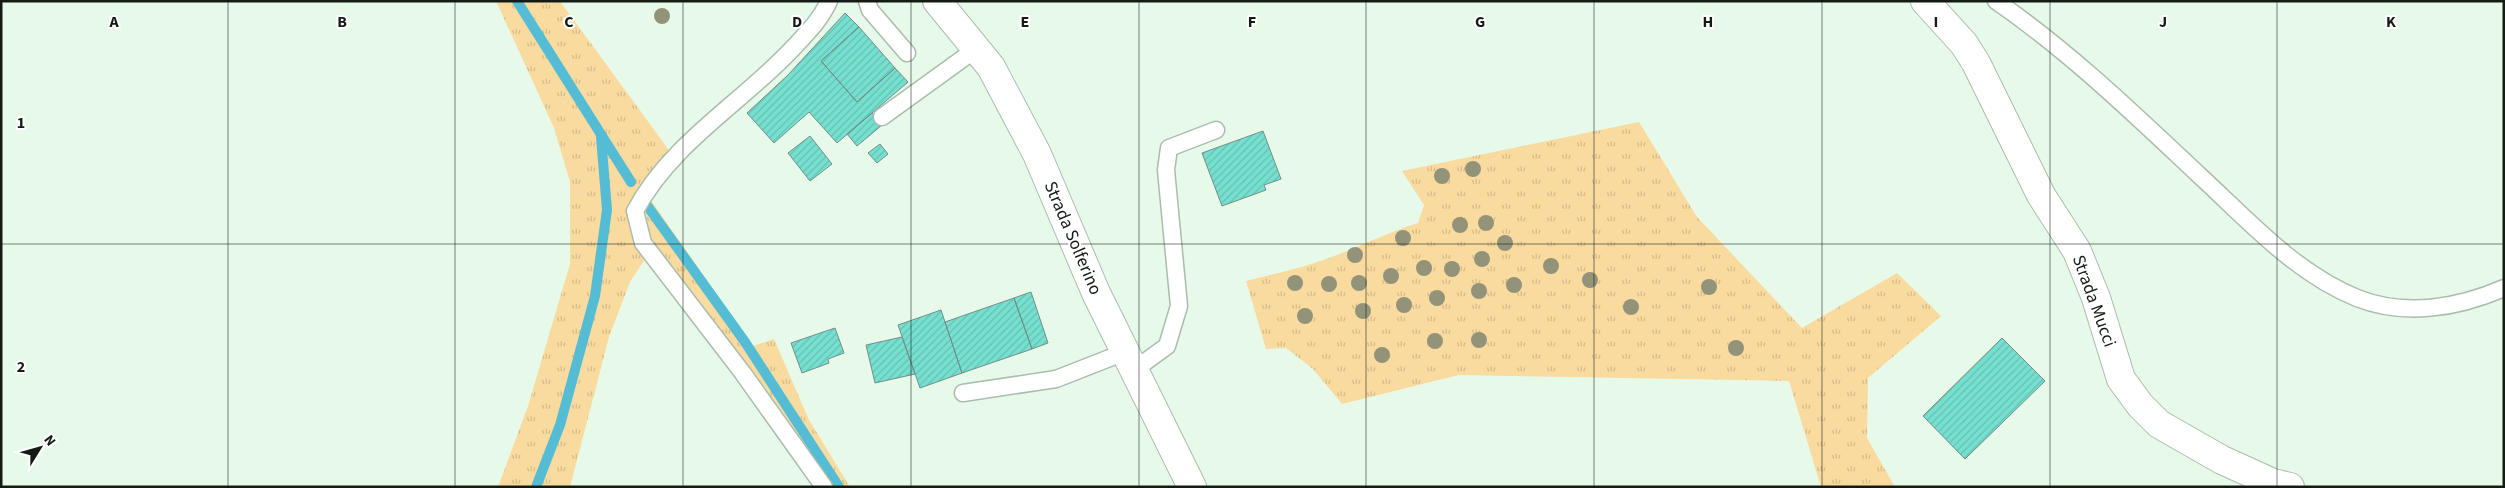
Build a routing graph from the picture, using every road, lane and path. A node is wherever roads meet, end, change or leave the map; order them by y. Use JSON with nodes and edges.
{"nodes":[{"id":1,"x":829,"y":1,"type":"edge"},
{"id":2,"x":867,"y":1,"type":"edge"},
{"id":3,"x":937,"y":1,"type":"edge"},
{"id":4,"x":1925,"y":1,"type":"edge"},
{"id":5,"x":1996,"y":1,"type":"edge"},
{"id":6,"x":976,"y":50,"type":"junction"},
{"id":7,"x":907,"y":53,"type":"dead end"},
{"id":8,"x":882,"y":117,"type":"dead end"},
{"id":9,"x":1216,"y":130,"type":"dead end"},
{"id":10,"x":2504,"y":288,"type":"edge"},
{"id":11,"x":1130,"y":361,"type":"junction"},
{"id":12,"x":963,"y":393,"type":"dead end"},
{"id":13,"x":824,"y":487,"type":"edge"},
{"id":14,"x":1192,"y":487,"type":"edge"},
{"id":15,"x":2290,"y":487,"type":"edge"}],
"edges":[{"from":1,"to":13,"type":"lane"},
{"from":2,"to":7,"type":"lane"},
{"from":3,"to":6,"type":"street","name":"Strada Solferino"},
{"from":4,"to":15,"type":"street","name":"Strada Mucci"},
{"from":5,"to":10,"type":"lane"},
{"from":6,"to":8,"type":"lane"},
{"from":6,"to":11,"type":"street","name":"Strada Solferino"},
{"from":9,"to":11,"type":"lane"},
{"from":11,"to":12,"type":"lane"},
{"from":11,"to":14,"type":"street","name":"Strada Solferino"}]}
